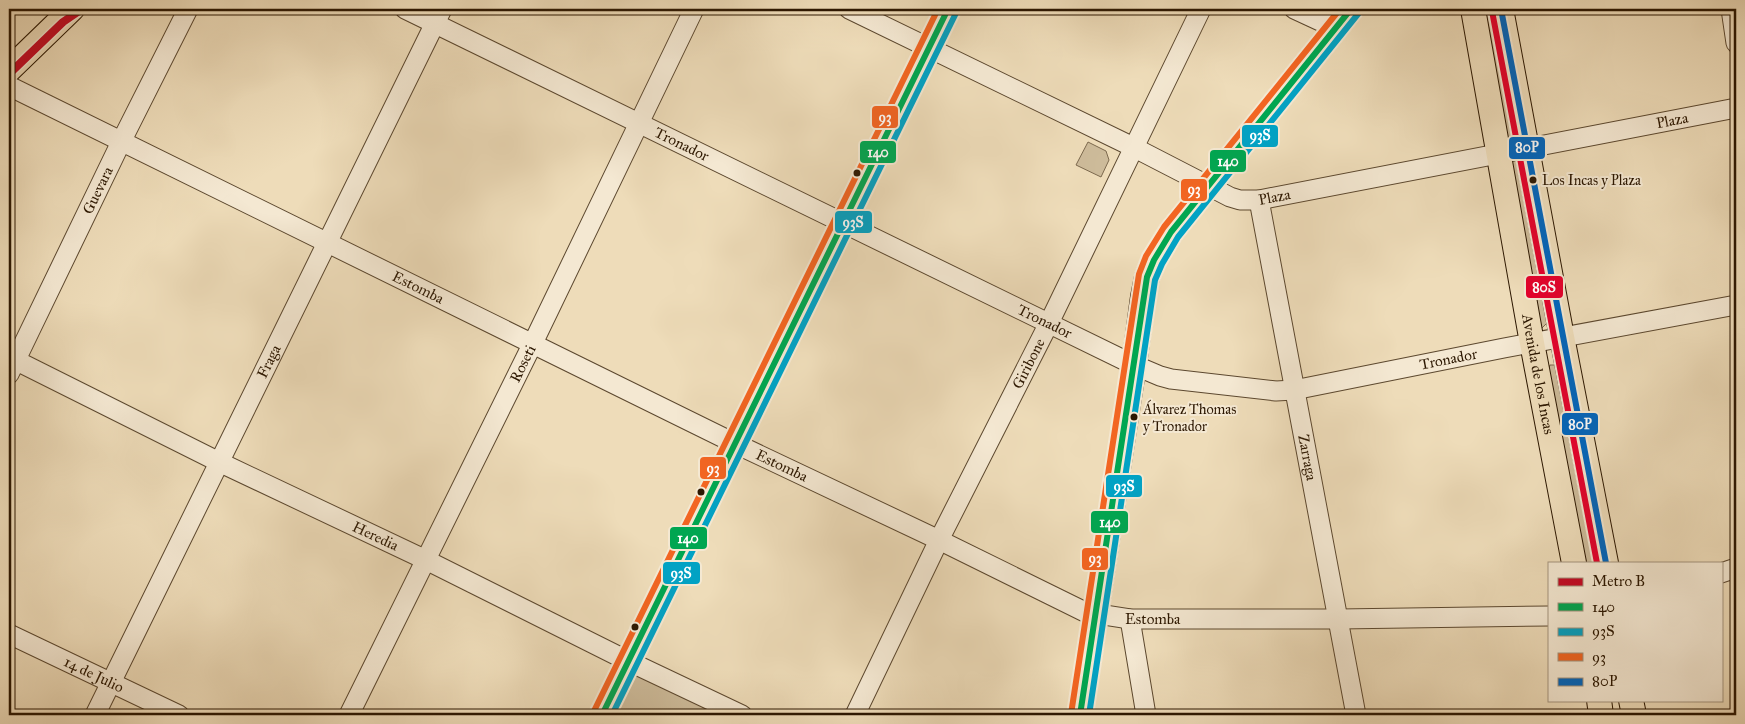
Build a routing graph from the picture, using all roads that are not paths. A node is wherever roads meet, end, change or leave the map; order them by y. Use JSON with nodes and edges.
{"nodes":[{"id":1,"x":72,"y":9,"type":"edge"},
{"id":2,"x":188,"y":9,"type":"edge"},
{"id":3,"x":405,"y":9,"type":"edge"},
{"id":4,"x":694,"y":9,"type":"edge"},
{"id":5,"x":849,"y":9,"type":"edge"},
{"id":6,"x":948,"y":9,"type":"edge"},
{"id":7,"x":1201,"y":9,"type":"edge"},
{"id":8,"x":1294,"y":9,"type":"edge"},
{"id":9,"x":1350,"y":9,"type":"edge"},
{"id":10,"x":1473,"y":9,"type":"edge"},
{"id":11,"x":1501,"y":9,"type":"edge"},
{"id":12,"x":1730,"y":9,"type":"edge"},
{"id":13,"x":438,"y":16,"type":"edge"},
{"id":14,"x":1335,"y":28,"type":"junction"},
{"id":15,"x":1736,"y":42,"type":"edge"},
{"id":16,"x":930,"y":47,"type":"junction"},
{"id":17,"x":9,"y":70,"type":"edge"},
{"id":18,"x":9,"y":86,"type":"edge"},
{"id":19,"x":1736,"y":108,"type":"edge"},
{"id":20,"x":639,"y":123,"type":"junction"},
{"id":21,"x":122,"y":140,"type":"junction"},
{"id":22,"x":1133,"y":147,"type":"junction"},
{"id":23,"x":1527,"y":149,"type":"junction"},
{"id":24,"x":1500,"y":154,"type":"junction"},
{"id":25,"x":1208,"y":186,"type":"junction"},
{"id":26,"x":1259,"y":200,"type":"junction"},
{"id":27,"x":844,"y":222,"type":"junction"},
{"id":28,"x":326,"y":242,"type":"junction"},
{"id":29,"x":1736,"y":305,"type":"edge"},
{"id":30,"x":1049,"y":323,"type":"junction"},
{"id":31,"x":1562,"y":337,"type":"junction"},
{"id":32,"x":533,"y":343,"type":"junction"},
{"id":33,"x":1532,"y":343,"type":"junction"},
{"id":34,"x":11,"y":364,"type":"edge"},
{"id":35,"x":1134,"y":365,"type":"junction"},
{"id":36,"x":1294,"y":390,"type":"junction"},
{"id":37,"x":734,"y":443,"type":"junction"},
{"id":38,"x":219,"y":462,"type":"junction"},
{"id":39,"x":939,"y":540,"type":"junction"},
{"id":40,"x":426,"y":560,"type":"junction"},
{"id":41,"x":1574,"y":562,"type":"edge"},
{"id":42,"x":1606,"y":562,"type":"edge"},
{"id":43,"x":1736,"y":568,"type":"edge"},
{"id":44,"x":1722,"y":573,"type":"edge"},
{"id":45,"x":1096,"y":615,"type":"junction"},
{"id":46,"x":1548,"y":616,"type":"edge"},
{"id":47,"x":1130,"y":619,"type":"junction"},
{"id":48,"x":1339,"y":619,"type":"junction"},
{"id":49,"x":9,"y":634,"type":"edge"},
{"id":50,"x":628,"y":661,"type":"junction"},
{"id":51,"x":111,"y":682,"type":"junction"},
{"id":52,"x":1599,"y":702,"type":"edge"},
{"id":53,"x":1632,"y":702,"type":"edge"},
{"id":54,"x":95,"y":715,"type":"edge"},
{"id":55,"x":179,"y":715,"type":"edge"},
{"id":56,"x":349,"y":715,"type":"edge"},
{"id":57,"x":602,"y":715,"type":"edge"},
{"id":58,"x":742,"y":715,"type":"edge"},
{"id":59,"x":855,"y":715,"type":"edge"},
{"id":60,"x":1080,"y":715,"type":"edge"},
{"id":61,"x":1146,"y":715,"type":"edge"},
{"id":62,"x":1356,"y":715,"type":"edge"},
{"id":63,"x":1601,"y":715,"type":"edge"},
{"id":64,"x":1634,"y":715,"type":"edge"}],
"edges":[{"from":1,"to":17,"type":"main road"},
{"from":2,"to":21,"type":"street","name":"Guevara"},
{"from":3,"to":13,"type":"street","name":"Tronador"},
{"from":4,"to":20,"type":"street","name":"Roseti"},
{"from":5,"to":16,"type":"street","name":"Plaza"},
{"from":6,"to":16,"type":"street"},
{"from":7,"to":22,"type":"street","name":"Giribone"},
{"from":8,"to":14,"type":"street"},
{"from":9,"to":14,"type":"main road"},
{"from":10,"to":24,"type":"main road","name":"Avenida de los Incas"},
{"from":11,"to":23,"type":"main road","name":"Avenida de los Incas"},
{"from":12,"to":15,"type":"street"},
{"from":13,"to":20,"type":"street","name":"Tronador"},
{"from":13,"to":28,"type":"street","name":"Fraga"},
{"from":14,"to":25,"type":"main road"},
{"from":16,"to":22,"type":"street","name":"Plaza"},
{"from":16,"to":27,"type":"street"},
{"from":18,"to":21,"type":"street","name":"Estomba"},
{"from":19,"to":23,"type":"street","name":"Plaza"},
{"from":20,"to":27,"type":"street","name":"Tronador"},
{"from":20,"to":32,"type":"street","name":"Roseti"},
{"from":21,"to":28,"type":"street","name":"Estomba"},
{"from":21,"to":34,"type":"street","name":"Guevara"},
{"from":22,"to":25,"type":"street","name":"Plaza"},
{"from":22,"to":30,"type":"street","name":"Giribone"},
{"from":23,"to":24,"type":"street","name":"Plaza"},
{"from":23,"to":31,"type":"main road","name":"Avenida de los Incas"},
{"from":24,"to":26,"type":"street","name":"Plaza"},
{"from":24,"to":33,"type":"main road","name":"Avenida de los Incas"},
{"from":25,"to":26,"type":"street","name":"Plaza"},
{"from":25,"to":35,"type":"main road"},
{"from":26,"to":36,"type":"street","name":"Zarraga"},
{"from":27,"to":30,"type":"street","name":"Tronador"},
{"from":27,"to":37,"type":"street"},
{"from":28,"to":32,"type":"street","name":"Estomba"},
{"from":28,"to":38,"type":"street","name":"Fraga"},
{"from":29,"to":31,"type":"street","name":"Tronador"},
{"from":30,"to":35,"type":"street","name":"Tronador"},
{"from":30,"to":39,"type":"street","name":"Giribone"},
{"from":31,"to":33,"type":"street","name":"Tronador"},
{"from":31,"to":42,"type":"main road","name":"Avenida de los Incas"},
{"from":32,"to":37,"type":"street","name":"Estomba"},
{"from":32,"to":40,"type":"street","name":"Roseti"},
{"from":33,"to":36,"type":"street","name":"Tronador"},
{"from":33,"to":41,"type":"main road","name":"Avenida de los Incas"},
{"from":34,"to":38,"type":"street","name":"Heredia"},
{"from":35,"to":36,"type":"street","name":"Tronador"},
{"from":35,"to":45,"type":"main road"},
{"from":36,"to":48,"type":"street","name":"Zarraga"},
{"from":37,"to":39,"type":"street","name":"Estomba"},
{"from":37,"to":50,"type":"street"},
{"from":38,"to":40,"type":"street","name":"Heredia"},
{"from":38,"to":51,"type":"street","name":"Fraga"},
{"from":39,"to":45,"type":"street","name":"Estomba"},
{"from":39,"to":59,"type":"street","name":"Giribone"},
{"from":40,"to":50,"type":"street","name":"Heredia"},
{"from":40,"to":56,"type":"street","name":"Roseti"},
{"from":43,"to":44,"type":"street"},
{"from":45,"to":47,"type":"street","name":"Estomba"},
{"from":45,"to":60,"type":"main road"},
{"from":46,"to":48,"type":"street","name":"Estomba"},
{"from":47,"to":48,"type":"street","name":"Estomba"},
{"from":47,"to":61,"type":"street"},
{"from":48,"to":62,"type":"street","name":"Zarraga"},
{"from":49,"to":51,"type":"street","name":"14 de Julio"},
{"from":50,"to":57,"type":"street"},
{"from":50,"to":58,"type":"street","name":"Heredia"},
{"from":51,"to":54,"type":"street","name":"Fraga"},
{"from":51,"to":55,"type":"street","name":"14 de Julio"},
{"from":52,"to":63,"type":"main road"},
{"from":53,"to":64,"type":"main road"}]}
